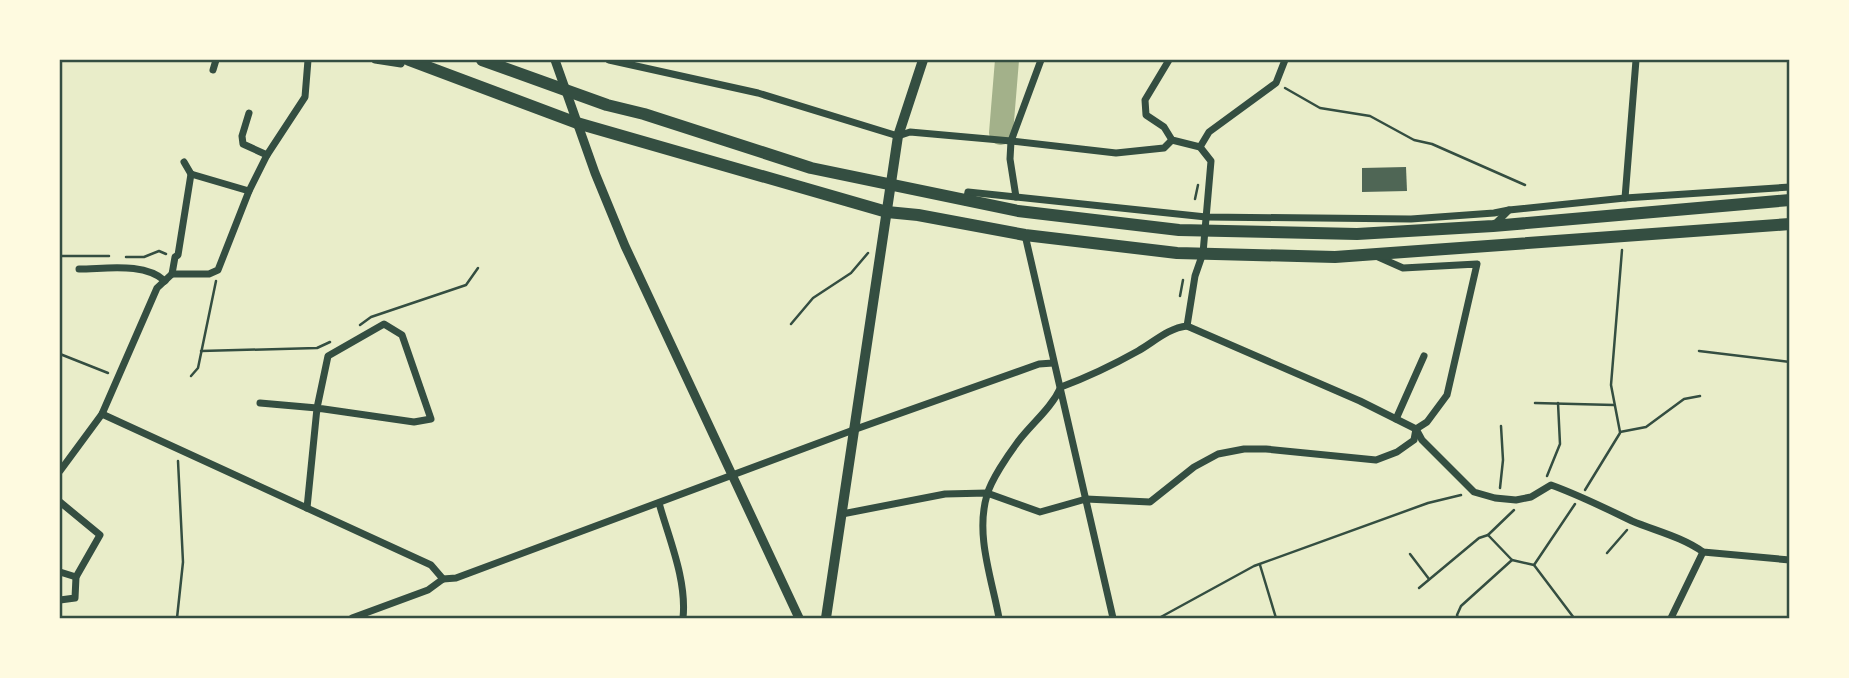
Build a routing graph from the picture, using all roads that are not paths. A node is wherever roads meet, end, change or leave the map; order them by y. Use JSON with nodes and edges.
{"nodes":[{"id":1,"x":216,"y":60,"type":"edge"},
{"id":2,"x":308,"y":60,"type":"edge"},
{"id":3,"x":375,"y":60,"type":"edge"},
{"id":4,"x":403,"y":60,"type":"edge"},
{"id":5,"x":409,"y":60,"type":"edge"},
{"id":6,"x":482,"y":60,"type":"edge"},
{"id":7,"x":555,"y":60,"type":"edge"},
{"id":8,"x":608,"y":60,"type":"edge"},
{"id":9,"x":652,"y":60,"type":"edge"},
{"id":10,"x":923,"y":60,"type":"edge"},
{"id":11,"x":1041,"y":60,"type":"edge"},
{"id":12,"x":1169,"y":60,"type":"edge"},
{"id":13,"x":1285,"y":60,"type":"edge"},
{"id":14,"x":1636,"y":60,"type":"edge"},
{"id":15,"x":649,"y":68,"type":"junction"},
{"id":16,"x":214,"y":70,"type":"dead end"},
{"id":17,"x":566,"y":89,"type":"junction"},
{"id":18,"x":249,"y":113,"type":"dead end"},
{"id":19,"x":578,"y":123,"type":"junction"},
{"id":20,"x":898,"y":136,"type":"junction"},
{"id":21,"x":1172,"y":140,"type":"junction"},
{"id":22,"x":1011,"y":141,"type":"junction"},
{"id":23,"x":1200,"y":147,"type":"junction"},
{"id":24,"x":267,"y":155,"type":"junction"},
{"id":25,"x":184,"y":162,"type":"dead end"},
{"id":26,"x":191,"y":174,"type":"junction"},
{"id":27,"x":890,"y":185,"type":"junction"},
{"id":28,"x":1790,"y":187,"type":"edge"},
{"id":29,"x":249,"y":191,"type":"junction"},
{"id":30,"x":1016,"y":197,"type":"junction"},
{"id":31,"x":1625,"y":198,"type":"junction"},
{"id":32,"x":1790,"y":200,"type":"edge"},
{"id":33,"x":966,"y":202,"type":"junction"},
{"id":34,"x":1509,"y":209,"type":"junction"},
{"id":35,"x":887,"y":212,"type":"junction"},
{"id":36,"x":1206,"y":217,"type":"junction"},
{"id":37,"x":1790,"y":224,"type":"edge"},
{"id":38,"x":1493,"y":226,"type":"junction"},
{"id":39,"x":1204,"y":232,"type":"junction"},
{"id":40,"x":1025,"y":234,"type":"junction"},
{"id":41,"x":1203,"y":253,"type":"junction"},
{"id":42,"x":1372,"y":255,"type":"junction"},
{"id":43,"x":79,"y":269,"type":"dead end"},
{"id":44,"x":172,"y":274,"type":"junction"},
{"id":45,"x":165,"y":281,"type":"junction"},
{"id":46,"x":1187,"y":326,"type":"junction"},
{"id":47,"x":1424,"y":355,"type":"dead end"},
{"id":48,"x":1053,"y":363,"type":"junction"},
{"id":49,"x":1061,"y":387,"type":"junction"},
{"id":50,"x":260,"y":403,"type":"dead end"},
{"id":51,"x":317,"y":408,"type":"junction"},
{"id":52,"x":102,"y":414,"type":"junction"},
{"id":53,"x":1396,"y":419,"type":"junction"},
{"id":54,"x":856,"y":429,"type":"junction"},
{"id":55,"x":1416,"y":429,"type":"junction"},
{"id":56,"x":60,"y":471,"type":"edge"},
{"id":57,"x":732,"y":475,"type":"junction"},
{"id":58,"x":987,"y":493,"type":"junction"},
{"id":59,"x":1086,"y":499,"type":"junction"},
{"id":60,"x":60,"y":502,"type":"edge"},
{"id":61,"x":659,"y":503,"type":"junction"},
{"id":62,"x":307,"y":508,"type":"junction"},
{"id":63,"x":842,"y":514,"type":"junction"},
{"id":64,"x":1703,"y":552,"type":"junction"},
{"id":65,"x":1790,"y":560,"type":"edge"},
{"id":66,"x":60,"y":572,"type":"edge"},
{"id":67,"x":76,"y":577,"type":"junction"},
{"id":68,"x":443,"y":579,"type":"junction"},
{"id":69,"x":60,"y":600,"type":"edge"},
{"id":70,"x":352,"y":618,"type":"edge"},
{"id":71,"x":683,"y":618,"type":"edge"},
{"id":72,"x":799,"y":618,"type":"edge"},
{"id":73,"x":826,"y":618,"type":"edge"},
{"id":74,"x":999,"y":618,"type":"edge"},
{"id":75,"x":1113,"y":618,"type":"edge"},
{"id":76,"x":1671,"y":618,"type":"edge"}],
"edges":[{"from":1,"to":16,"type":"street"},
{"from":2,"to":24,"type":"street"},
{"from":3,"to":4,"type":"street"},
{"from":5,"to":19,"type":"highway"},
{"from":6,"to":17,"type":"highway"},
{"from":7,"to":17,"type":"street"},
{"from":8,"to":15,"type":"street"},
{"from":9,"to":15,"type":"street"},
{"from":10,"to":20,"type":"main road"},
{"from":11,"to":22,"type":"street"},
{"from":12,"to":21,"type":"street"},
{"from":13,"to":23,"type":"street"},
{"from":14,"to":31,"type":"street"},
{"from":15,"to":20,"type":"street"},
{"from":17,"to":19,"type":"street"},
{"from":17,"to":27,"type":"highway"},
{"from":18,"to":24,"type":"street"},
{"from":19,"to":35,"type":"highway"},
{"from":19,"to":57,"type":"street"},
{"from":20,"to":22,"type":"street"},
{"from":20,"to":27,"type":"main road"},
{"from":21,"to":22,"type":"street"},
{"from":21,"to":23,"type":"street"},
{"from":22,"to":30,"type":"street"},
{"from":23,"to":36,"type":"street"},
{"from":24,"to":29,"type":"street"},
{"from":25,"to":26,"type":"street"},
{"from":26,"to":29,"type":"street"},
{"from":26,"to":44,"type":"street"},
{"from":27,"to":33,"type":"highway"},
{"from":27,"to":35,"type":"main road"},
{"from":28,"to":31,"type":"street"},
{"from":29,"to":44,"type":"street"},
{"from":30,"to":33,"type":"street"},
{"from":30,"to":36,"type":"street"},
{"from":31,"to":34,"type":"street"},
{"from":32,"to":38,"type":"highway"},
{"from":33,"to":39,"type":"highway"},
{"from":34,"to":36,"type":"street"},
{"from":34,"to":38,"type":"street"},
{"from":35,"to":40,"type":"highway"},
{"from":35,"to":54,"type":"main road"},
{"from":36,"to":39,"type":"street"},
{"from":37,"to":42,"type":"highway"},
{"from":38,"to":39,"type":"highway"},
{"from":39,"to":41,"type":"street"},
{"from":40,"to":41,"type":"highway"},
{"from":40,"to":48,"type":"street"},
{"from":41,"to":42,"type":"highway"},
{"from":41,"to":46,"type":"street"},
{"from":42,"to":55,"type":"street"},
{"from":43,"to":45,"type":"street"},
{"from":44,"to":45,"type":"street"},
{"from":45,"to":52,"type":"street"},
{"from":46,"to":49,"type":"street"},
{"from":46,"to":53,"type":"street"},
{"from":47,"to":53,"type":"street"},
{"from":48,"to":49,"type":"street"},
{"from":48,"to":54,"type":"street"},
{"from":49,"to":58,"type":"street"},
{"from":49,"to":59,"type":"street"},
{"from":50,"to":51,"type":"street"},
{"from":51,"to":51,"type":"street"},
{"from":51,"to":62,"type":"street"},
{"from":52,"to":56,"type":"street"},
{"from":52,"to":62,"type":"street"},
{"from":53,"to":55,"type":"street"},
{"from":54,"to":57,"type":"street"},
{"from":54,"to":63,"type":"main road"},
{"from":55,"to":59,"type":"street"},
{"from":55,"to":64,"type":"street"},
{"from":57,"to":61,"type":"street"},
{"from":57,"to":72,"type":"street"},
{"from":58,"to":59,"type":"street"},
{"from":58,"to":63,"type":"street"},
{"from":58,"to":74,"type":"street"},
{"from":59,"to":75,"type":"street"},
{"from":60,"to":67,"type":"street"},
{"from":61,"to":68,"type":"street"},
{"from":61,"to":71,"type":"street"},
{"from":62,"to":68,"type":"street"},
{"from":63,"to":73,"type":"main road"},
{"from":64,"to":65,"type":"street"},
{"from":64,"to":76,"type":"street"},
{"from":66,"to":67,"type":"street"},
{"from":67,"to":69,"type":"street"},
{"from":68,"to":70,"type":"street"}]}
